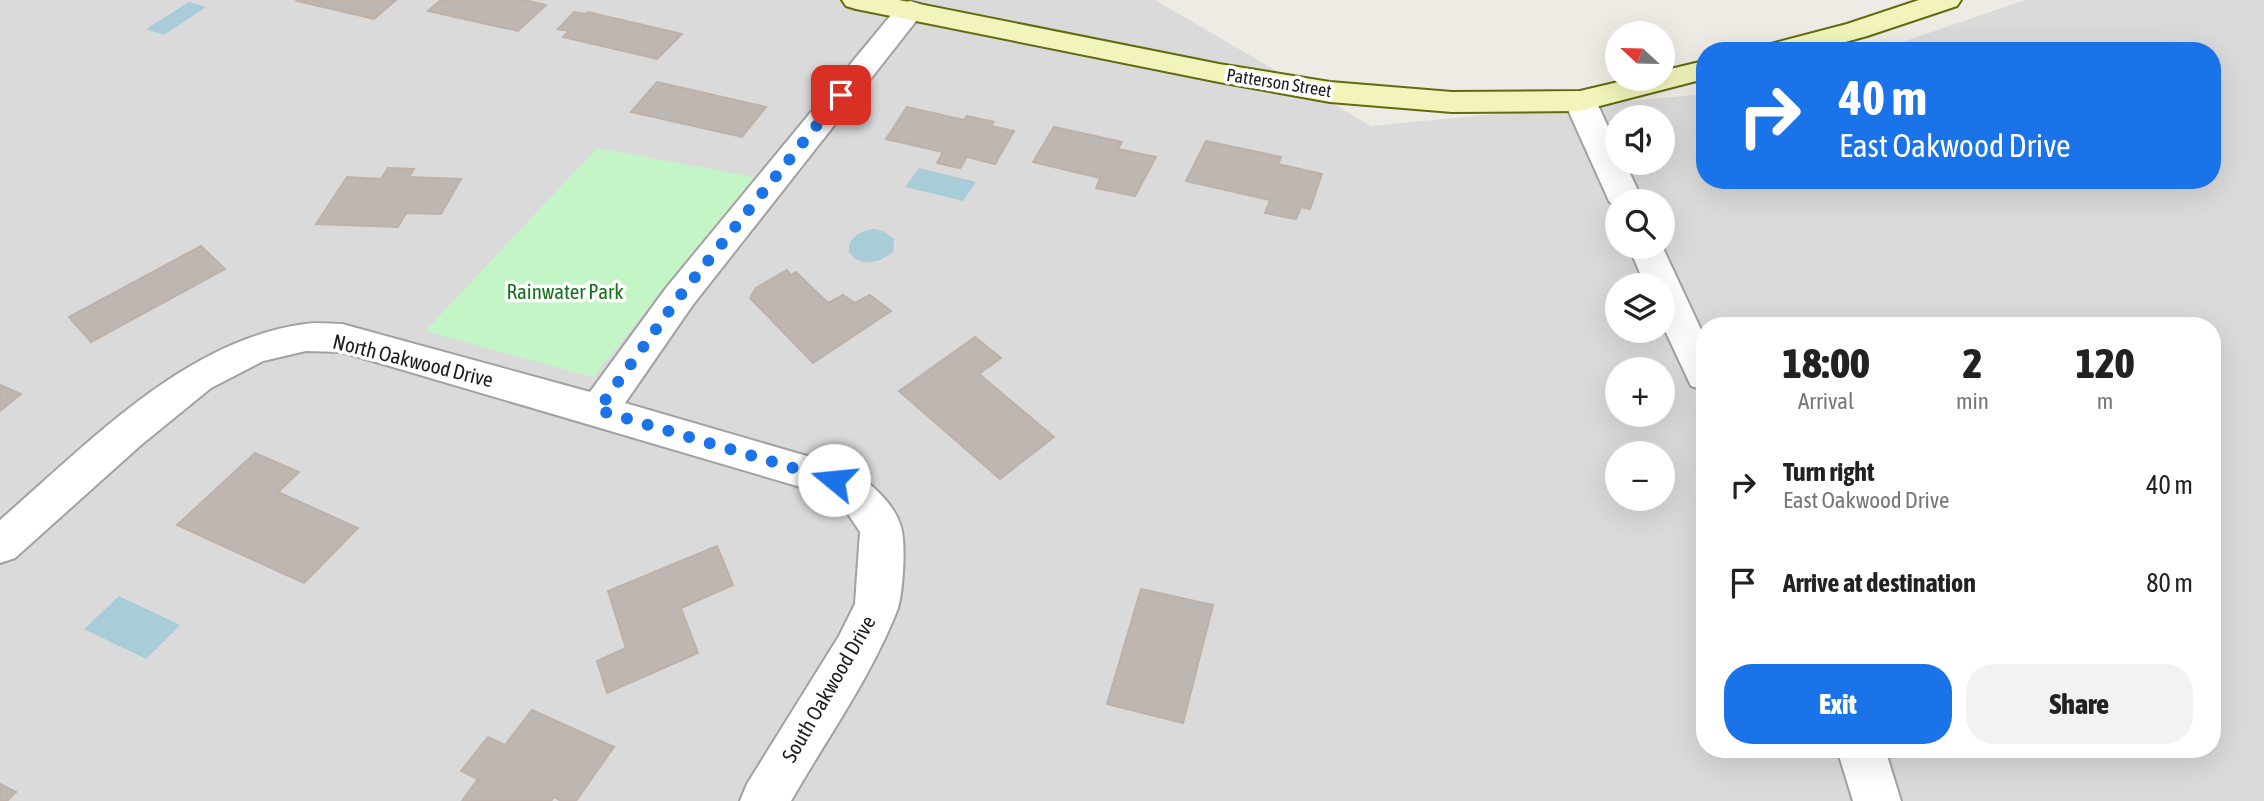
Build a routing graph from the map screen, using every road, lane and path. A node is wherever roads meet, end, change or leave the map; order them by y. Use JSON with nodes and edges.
{"nodes":[{"id":1,"x":856,"y":0,"type":"edge"},
{"id":2,"x":1947,"y":0,"type":"edge"},
{"id":3,"x":910,"y":10,"type":"junction"},
{"id":4,"x":1812,"y":42,"type":"edge"},
{"id":5,"x":1696,"y":72,"type":"edge"},
{"id":6,"x":1580,"y":102,"type":"junction"},
{"id":7,"x":1620,"y":189,"type":"edge"},
{"id":8,"x":1651,"y":259,"type":"edge"},
{"id":9,"x":1696,"y":358,"type":"edge"},
{"id":10,"x":598,"y":410,"type":"junction"},
{"id":11,"x":858,"y":496,"type":"joint"},
{"id":12,"x":0,"y":545,"type":"edge"},
{"id":13,"x":1864,"y":758,"type":"edge"},
{"id":14,"x":764,"y":801,"type":"edge"},
{"id":15,"x":1877,"y":801,"type":"edge"}],
"edges":[{"from":1,"to":3,"type":"street","name":"Patterson Street"},
{"from":2,"to":4,"type":"street"},
{"from":3,"to":6,"type":"street","name":"Patterson Street"},
{"from":3,"to":10,"type":"street"},
{"from":5,"to":6,"type":"street","name":"Patterson Street"},
{"from":6,"to":7,"type":"street"},
{"from":8,"to":9,"type":"street"},
{"from":10,"to":11,"type":"street","name":"North Oakwood Drive"},
{"from":10,"to":12,"type":"street","name":"North Oakwood Drive"},
{"from":11,"to":14,"type":"street","name":"South Oakwood Drive"},
{"from":13,"to":15,"type":"street"}]}
